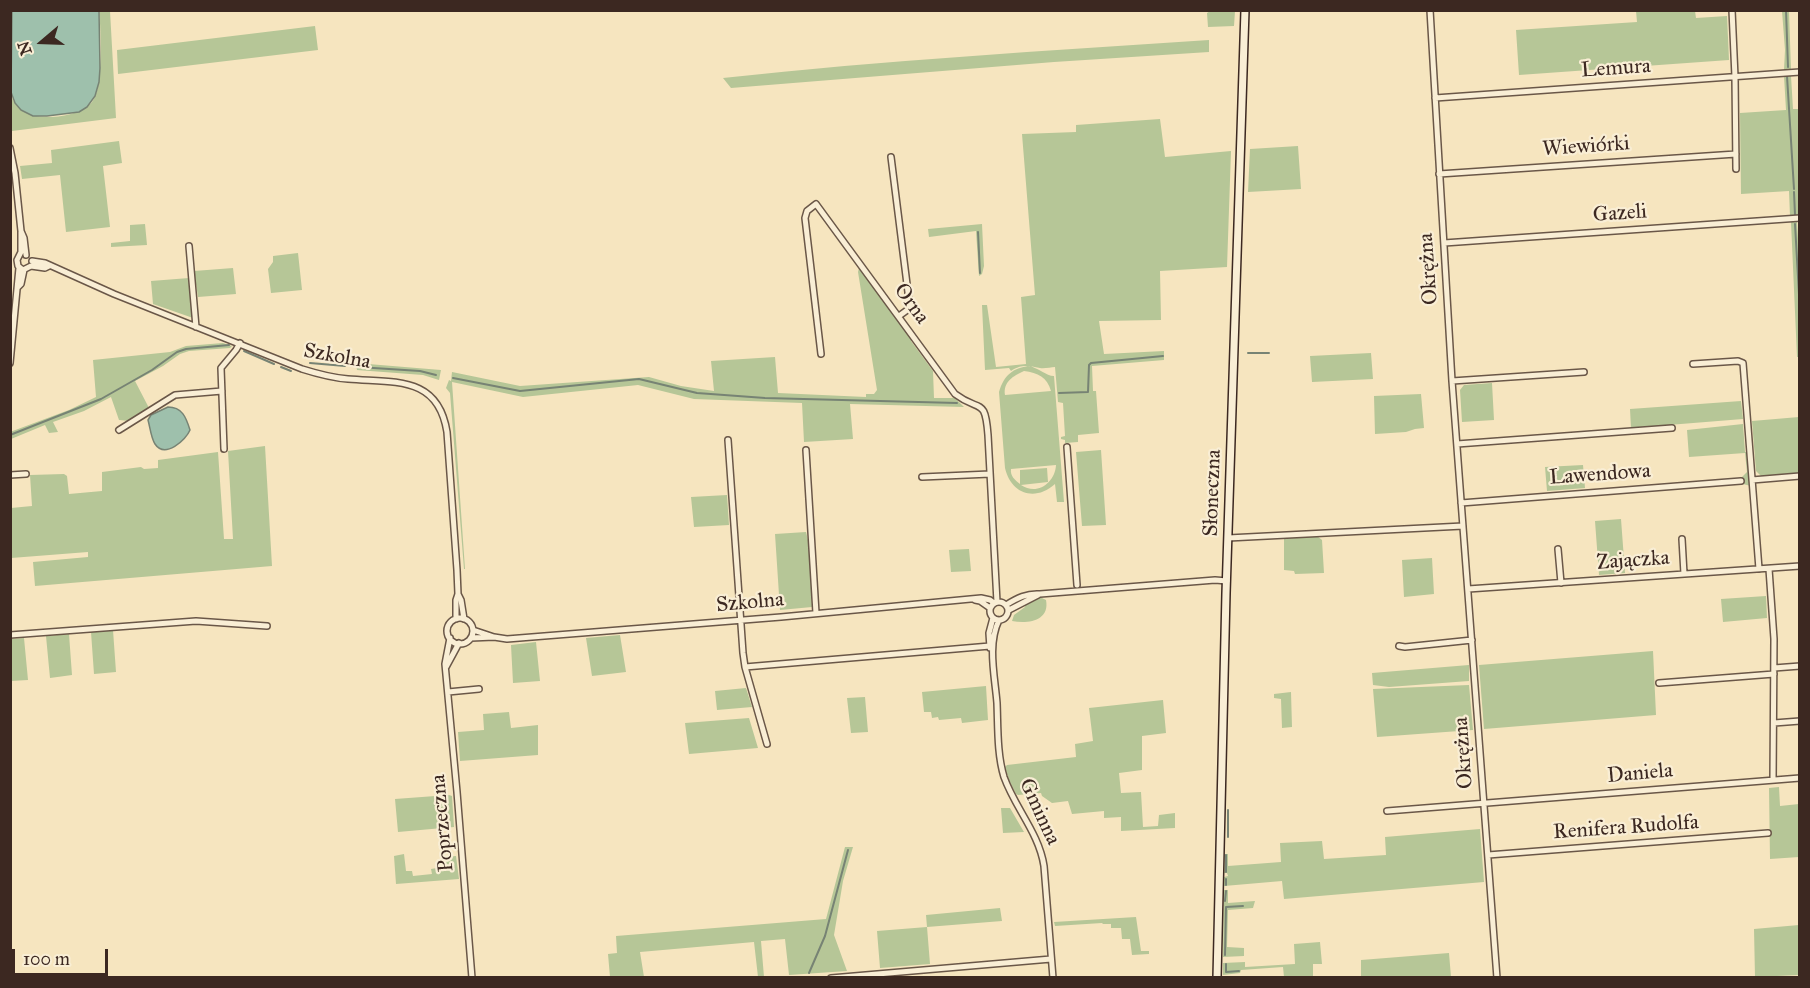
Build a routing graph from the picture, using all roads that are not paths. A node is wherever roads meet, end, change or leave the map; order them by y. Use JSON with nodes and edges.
{"nodes":[{"id":1,"x":1245,"y":10,"type":"edge"},
{"id":2,"x":1430,"y":10,"type":"edge"},
{"id":3,"x":1732,"y":10,"type":"edge"},
{"id":4,"x":1800,"y":72,"type":"edge"},
{"id":5,"x":1735,"y":77,"type":"junction"},
{"id":6,"x":1435,"y":98,"type":"junction"},
{"id":7,"x":10,"y":148,"type":"edge"},
{"id":8,"x":1736,"y":154,"type":"junction"},
{"id":9,"x":891,"y":157,"type":"dead end"},
{"id":10,"x":1736,"y":169,"type":"dead end"},
{"id":11,"x":1439,"y":174,"type":"junction"},
{"id":12,"x":1800,"y":218,"type":"edge"},
{"id":13,"x":1444,"y":243,"type":"junction"},
{"id":14,"x":189,"y":246,"type":"dead end"},
{"id":15,"x":19,"y":262,"type":"edge"},
{"id":16,"x":31,"y":264,"type":"junction"},
{"id":17,"x":10,"y":266,"type":"edge"},
{"id":18,"x":899,"y":316,"type":"junction"},
{"id":19,"x":196,"y":327,"type":"junction"},
{"id":20,"x":240,"y":343,"type":"junction"},
{"id":21,"x":821,"y":354,"type":"dead end"},
{"id":22,"x":10,"y":363,"type":"edge"},
{"id":23,"x":1694,"y":364,"type":"dead end"},
{"id":24,"x":1584,"y":372,"type":"dead end"},
{"id":25,"x":1452,"y":381,"type":"junction"},
{"id":26,"x":222,"y":390,"type":"junction"},
{"id":27,"x":1672,"y":428,"type":"dead end"},
{"id":28,"x":119,"y":430,"type":"dead end"},
{"id":29,"x":728,"y":440,"type":"dead end"},
{"id":30,"x":1457,"y":444,"type":"junction"},
{"id":31,"x":1067,"y":447,"type":"dead end"},
{"id":32,"x":224,"y":449,"type":"dead end"},
{"id":33,"x":806,"y":450,"type":"dead end"},
{"id":34,"x":26,"y":474,"type":"dead end"},
{"id":35,"x":990,"y":474,"type":"junction"},
{"id":36,"x":10,"y":475,"type":"edge"},
{"id":37,"x":1800,"y":476,"type":"edge"},
{"id":38,"x":922,"y":477,"type":"dead end"},
{"id":39,"x":1752,"y":480,"type":"junction"},
{"id":40,"x":1742,"y":481,"type":"dead end"},
{"id":41,"x":1461,"y":503,"type":"junction"},
{"id":42,"x":1463,"y":526,"type":"junction"},
{"id":43,"x":1228,"y":538,"type":"junction"},
{"id":44,"x":1682,"y":539,"type":"dead end"},
{"id":45,"x":1558,"y":549,"type":"dead end"},
{"id":46,"x":1800,"y":566,"type":"edge"},
{"id":47,"x":1769,"y":568,"type":"junction"},
{"id":48,"x":1759,"y":569,"type":"junction"},
{"id":49,"x":1684,"y":574,"type":"junction"},
{"id":50,"x":1227,"y":581,"type":"junction"},
{"id":51,"x":1561,"y":583,"type":"junction"},
{"id":52,"x":1077,"y":585,"type":"dead end"},
{"id":53,"x":1468,"y":589,"type":"junction"},
{"id":54,"x":458,"y":594,"type":"junction"},
{"id":55,"x":994,"y":605,"type":"junction"},
{"id":56,"x":1007,"y":607,"type":"junction"},
{"id":57,"x":816,"y":613,"type":"junction"},
{"id":58,"x":456,"y":619,"type":"junction"},
{"id":59,"x":464,"y":619,"type":"junction"},
{"id":60,"x":996,"y":619,"type":"junction"},
{"id":61,"x":740,"y":621,"type":"junction"},
{"id":62,"x":267,"y":626,"type":"dead end"},
{"id":63,"x":473,"y":630,"type":"junction"},
{"id":64,"x":10,"y":635,"type":"edge"},
{"id":65,"x":494,"y":637,"type":"junction"},
{"id":66,"x":450,"y":638,"type":"junction"},
{"id":67,"x":471,"y":638,"type":"junction"},
{"id":68,"x":1472,"y":640,"type":"junction"},
{"id":69,"x":459,"y":643,"type":"junction"},
{"id":70,"x":990,"y":646,"type":"junction"},
{"id":71,"x":1399,"y":646,"type":"dead end"},
{"id":72,"x":993,"y":662,"type":"junction"},
{"id":73,"x":1800,"y":666,"type":"edge"},
{"id":74,"x":446,"y":667,"type":"junction"},
{"id":75,"x":745,"y":667,"type":"junction"},
{"id":76,"x":1774,"y":671,"type":"junction"},
{"id":77,"x":1659,"y":683,"type":"dead end"},
{"id":78,"x":478,"y":689,"type":"dead end"},
{"id":79,"x":448,"y":692,"type":"junction"},
{"id":80,"x":1800,"y":721,"type":"edge"},
{"id":81,"x":1773,"y":723,"type":"junction"},
{"id":82,"x":767,"y":744,"type":"dead end"},
{"id":83,"x":1800,"y":778,"type":"edge"},
{"id":84,"x":1773,"y":780,"type":"junction"},
{"id":85,"x":1484,"y":803,"type":"junction"},
{"id":86,"x":1387,"y":811,"type":"dead end"},
{"id":87,"x":1768,"y":833,"type":"dead end"},
{"id":88,"x":1488,"y":855,"type":"junction"},
{"id":89,"x":1051,"y":959,"type":"junction"},
{"id":90,"x":472,"y":978,"type":"edge"},
{"id":91,"x":831,"y":978,"type":"edge"},
{"id":92,"x":1053,"y":978,"type":"edge"},
{"id":93,"x":1216,"y":978,"type":"edge"},
{"id":94,"x":1497,"y":978,"type":"edge"}],
"edges":[{"from":1,"to":43,"type":"main road","name":"Słoneczna"},
{"from":2,"to":6,"type":"street","name":"Okrężna"},
{"from":3,"to":5,"type":"street"},
{"from":4,"to":5,"type":"street","name":"Lemura"},
{"from":5,"to":6,"type":"street","name":"Lemura"},
{"from":5,"to":8,"type":"street"},
{"from":6,"to":11,"type":"street","name":"Okrężna"},
{"from":7,"to":15,"type":"street"},
{"from":8,"to":10,"type":"street"},
{"from":8,"to":11,"type":"street","name":"Wiewiórki"},
{"from":9,"to":18,"type":"street"},
{"from":11,"to":13,"type":"street","name":"Okrężna"},
{"from":12,"to":13,"type":"street","name":"Gazeli"},
{"from":13,"to":25,"type":"street","name":"Okrężna"},
{"from":14,"to":19,"type":"street"},
{"from":15,"to":16,"type":"street"},
{"from":15,"to":16,"type":"street"},
{"from":15,"to":17,"type":"street"},
{"from":15,"to":22,"type":"street"},
{"from":16,"to":19,"type":"street","name":"Szkolna"},
{"from":18,"to":21,"type":"street","name":"Orna"},
{"from":18,"to":35,"type":"street","name":"Orna"},
{"from":19,"to":20,"type":"street","name":"Szkolna"},
{"from":20,"to":26,"type":"street"},
{"from":20,"to":54,"type":"street","name":"Szkolna"},
{"from":23,"to":39,"type":"street"},
{"from":24,"to":25,"type":"street"},
{"from":25,"to":30,"type":"street","name":"Okrężna"},
{"from":26,"to":28,"type":"street"},
{"from":26,"to":32,"type":"street"},
{"from":27,"to":30,"type":"street"},
{"from":29,"to":61,"type":"street"},
{"from":30,"to":41,"type":"street","name":"Okrężna"},
{"from":31,"to":52,"type":"street"},
{"from":33,"to":57,"type":"street"},
{"from":34,"to":36,"type":"street"},
{"from":35,"to":38,"type":"street"},
{"from":35,"to":55,"type":"street"},
{"from":37,"to":39,"type":"street"},
{"from":39,"to":48,"type":"street"},
{"from":40,"to":41,"type":"street","name":"Lawendowa"},
{"from":41,"to":42,"type":"street","name":"Okrężna"},
{"from":42,"to":43,"type":"street"},
{"from":42,"to":53,"type":"street","name":"Okrężna"},
{"from":43,"to":50,"type":"main road","name":"Słoneczna"},
{"from":44,"to":49,"type":"street"},
{"from":45,"to":51,"type":"street"},
{"from":46,"to":47,"type":"street","name":"Zajączka"},
{"from":47,"to":48,"type":"street","name":"Zajączka"},
{"from":47,"to":76,"type":"street"},
{"from":48,"to":49,"type":"street","name":"Zajączka"},
{"from":49,"to":51,"type":"street","name":"Zajączka"},
{"from":50,"to":56,"type":"street"},
{"from":50,"to":93,"type":"main road","name":"Słoneczna"},
{"from":51,"to":53,"type":"street","name":"Zajączka"},
{"from":53,"to":68,"type":"street","name":"Okrężna"},
{"from":54,"to":58,"type":"street","name":"Szkolna"},
{"from":54,"to":59,"type":"street","name":"Szkolna"},
{"from":55,"to":56,"type":"street","name":"Szkolna"},
{"from":55,"to":57,"type":"street","name":"Szkolna"},
{"from":55,"to":60,"type":"street"},
{"from":56,"to":60,"type":"street"},
{"from":57,"to":61,"type":"street","name":"Szkolna"},
{"from":58,"to":59,"type":"street"},
{"from":58,"to":66,"type":"street"},
{"from":59,"to":63,"type":"street"},
{"from":60,"to":70,"type":"street","name":"Gminna"},
{"from":60,"to":72,"type":"street","name":"Gminna"},
{"from":61,"to":65,"type":"street","name":"Szkolna"},
{"from":61,"to":75,"type":"street"},
{"from":62,"to":64,"type":"street"},
{"from":63,"to":65,"type":"street","name":"Szkolna"},
{"from":63,"to":67,"type":"street"},
{"from":65,"to":67,"type":"street","name":"Szkolna"},
{"from":66,"to":69,"type":"street"},
{"from":66,"to":74,"type":"street","name":"Poprzeczna"},
{"from":67,"to":69,"type":"street"},
{"from":68,"to":71,"type":"street"},
{"from":68,"to":85,"type":"street","name":"Okrężna"},
{"from":69,"to":74,"type":"street"},
{"from":70,"to":72,"type":"street","name":"Gminna"},
{"from":70,"to":75,"type":"street"},
{"from":72,"to":89,"type":"street","name":"Gminna"},
{"from":73,"to":76,"type":"street"},
{"from":74,"to":79,"type":"street","name":"Poprzeczna"},
{"from":75,"to":82,"type":"street"},
{"from":76,"to":77,"type":"street"},
{"from":76,"to":81,"type":"street"},
{"from":78,"to":79,"type":"street"},
{"from":79,"to":90,"type":"street","name":"Poprzeczna"},
{"from":80,"to":81,"type":"street"},
{"from":81,"to":84,"type":"street"},
{"from":83,"to":84,"type":"street","name":"Daniela"},
{"from":84,"to":85,"type":"street","name":"Daniela"},
{"from":85,"to":86,"type":"street","name":"Daniela"},
{"from":85,"to":88,"type":"street","name":"Okrężna"},
{"from":87,"to":88,"type":"street","name":"Renifera Rudolfa"},
{"from":88,"to":94,"type":"street","name":"Okrężna"},
{"from":89,"to":91,"type":"street"},
{"from":89,"to":92,"type":"street","name":"Gminna"}]}
